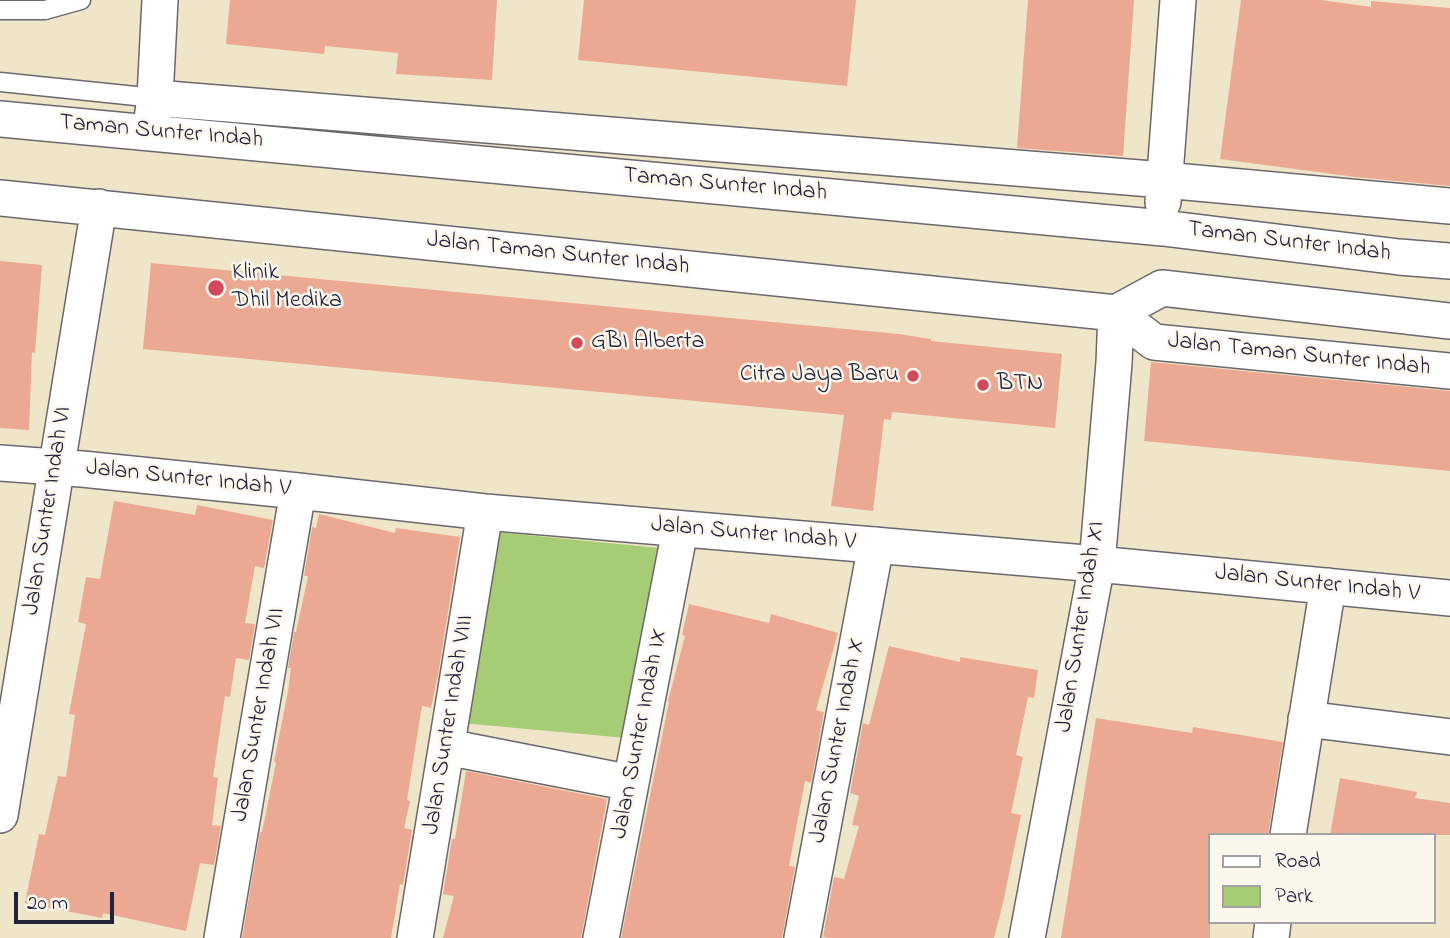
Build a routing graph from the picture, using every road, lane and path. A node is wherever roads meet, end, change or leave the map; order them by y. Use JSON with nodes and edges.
{"nodes":[{"id":1,"x":81,"y":0,"type":"edge"},
{"id":2,"x":160,"y":0,"type":"edge"},
{"id":3,"x":1178,"y":0,"type":"edge"},
{"id":4,"x":0,"y":10,"type":"edge"},
{"id":5,"x":0,"y":82,"type":"edge"},
{"id":6,"x":155,"y":98,"type":"junction"},
{"id":7,"x":0,"y":119,"type":"edge"},
{"id":8,"x":150,"y":132,"type":"junction"},
{"id":9,"x":1164,"y":180,"type":"junction"},
{"id":10,"x":0,"y":198,"type":"edge"},
{"id":11,"x":1450,"y":206,"type":"edge"},
{"id":12,"x":99,"y":207,"type":"junction"},
{"id":13,"x":1163,"y":228,"type":"junction"},
{"id":14,"x":1450,"y":261,"type":"edge"},
{"id":15,"x":1116,"y":313,"type":"junction"},
{"id":16,"x":1450,"y":321,"type":"edge"},
{"id":17,"x":1450,"y":371,"type":"edge"},
{"id":18,"x":0,"y":463,"type":"edge"},
{"id":19,"x":56,"y":467,"type":"junction"},
{"id":20,"x":298,"y":491,"type":"junction"},
{"id":21,"x":485,"y":512,"type":"junction"},
{"id":22,"x":680,"y":530,"type":"junction"},
{"id":23,"x":876,"y":545,"type":"junction"},
{"id":24,"x":1097,"y":564,"type":"junction"},
{"id":25,"x":1328,"y":586,"type":"junction"},
{"id":26,"x":1450,"y":598,"type":"edge"},
{"id":27,"x":8,"y":717,"type":"edge"},
{"id":28,"x":1306,"y":719,"type":"junction"},
{"id":29,"x":1450,"y":737,"type":"edge"},
{"id":30,"x":447,"y":747,"type":"junction"},
{"id":31,"x":631,"y":783,"type":"junction"},
{"id":32,"x":0,"y":815,"type":"edge"},
{"id":33,"x":1287,"y":833,"type":"edge"},
{"id":34,"x":222,"y":938,"type":"edge"},
{"id":35,"x":415,"y":938,"type":"edge"},
{"id":36,"x":601,"y":938,"type":"edge"},
{"id":37,"x":802,"y":938,"type":"edge"},
{"id":38,"x":1027,"y":938,"type":"edge"}],
"edges":[{"from":1,"to":4,"type":"lane"},
{"from":2,"to":6,"type":"street"},
{"from":3,"to":9,"type":"street"},
{"from":5,"to":6,"type":"lane"},
{"from":6,"to":8,"type":"street"},
{"from":6,"to":9,"type":"street"},
{"from":7,"to":8,"type":"street","name":"Taman Sunter Indah"},
{"from":8,"to":13,"type":"street","name":"Taman Sunter Indah"},
{"from":9,"to":11,"type":"street"},
{"from":9,"to":13,"type":"street"},
{"from":10,"to":12,"type":"street","name":"Jalan Taman Sunter Indah"},
{"from":12,"to":15,"type":"street","name":"Jalan Taman Sunter Indah"},
{"from":12,"to":19,"type":"street","name":"Jalan Sunter Indah VI"},
{"from":13,"to":14,"type":"street","name":"Taman Sunter Indah"},
{"from":15,"to":16,"type":"street","name":"Jalan Taman Sunter Indah"},
{"from":15,"to":17,"type":"street","name":"Jalan Taman Sunter Indah"},
{"from":15,"to":24,"type":"street","name":"Jalan Sunter Indah XI"},
{"from":18,"to":19,"type":"street","name":"Jalan Sunter Indah V"},
{"from":19,"to":20,"type":"street","name":"Jalan Sunter Indah V"},
{"from":19,"to":27,"type":"street","name":"Jalan Sunter Indah VI"},
{"from":20,"to":21,"type":"street","name":"Jalan Sunter Indah V"},
{"from":20,"to":34,"type":"street","name":"Jalan Sunter Indah VII"},
{"from":21,"to":22,"type":"street","name":"Jalan Sunter Indah V"},
{"from":21,"to":30,"type":"street","name":"Jalan Sunter Indah VIII"},
{"from":22,"to":23,"type":"street","name":"Jalan Sunter Indah V"},
{"from":22,"to":31,"type":"street","name":"Jalan Sunter Indah IX"},
{"from":23,"to":24,"type":"street","name":"Jalan Sunter Indah V"},
{"from":23,"to":37,"type":"street","name":"Jalan Sunter Indah X"},
{"from":24,"to":25,"type":"street","name":"Jalan Sunter Indah V"},
{"from":24,"to":38,"type":"street","name":"Jalan Sunter Indah XI"},
{"from":25,"to":26,"type":"street","name":"Jalan Sunter Indah V"},
{"from":25,"to":28,"type":"street"},
{"from":27,"to":32,"type":"street","name":"Jalan Sunter Indah VI"},
{"from":28,"to":29,"type":"street"},
{"from":28,"to":33,"type":"street"},
{"from":30,"to":31,"type":"street"},
{"from":30,"to":35,"type":"street","name":"Jalan Sunter Indah VIII"},
{"from":31,"to":36,"type":"street","name":"Jalan Sunter Indah IX"}]}
